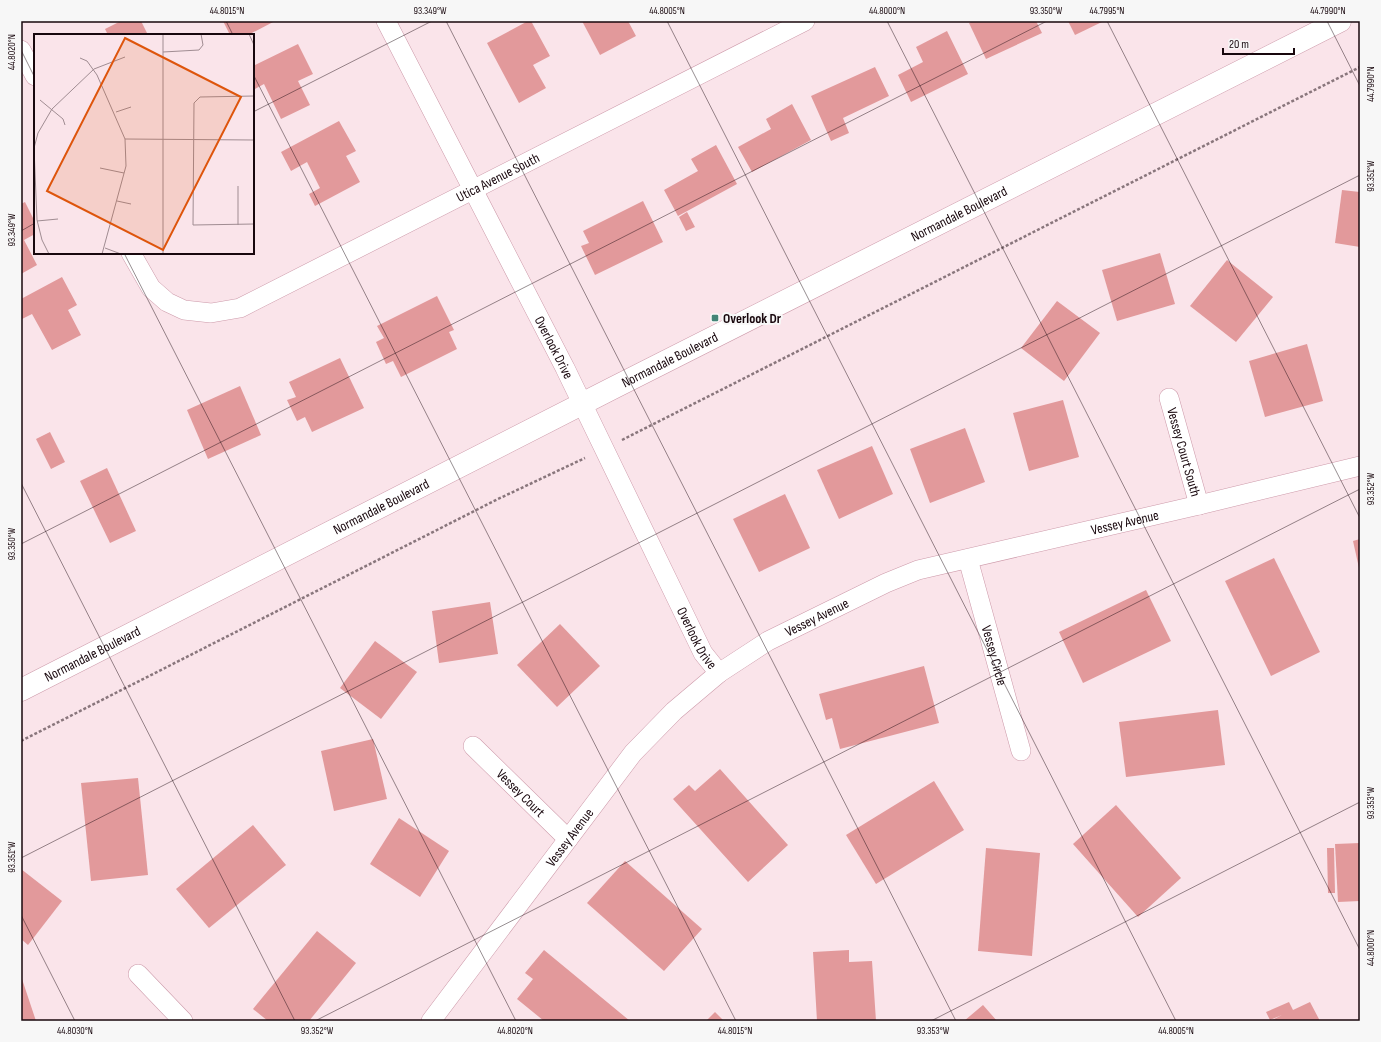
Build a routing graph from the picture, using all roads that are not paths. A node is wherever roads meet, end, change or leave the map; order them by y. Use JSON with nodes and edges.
{"nodes":[{"id":1,"x":386,"y":21,"type":"edge"},
{"id":2,"x":806,"y":21,"type":"edge"},
{"id":3,"x":1340,"y":21,"type":"edge"},
{"id":4,"x":21,"y":50,"type":"edge"},
{"id":5,"x":34,"y":74,"type":"edge"},
{"id":6,"x":474,"y":189,"type":"junction"},
{"id":7,"x":132,"y":254,"type":"edge"},
{"id":8,"x":1169,"y":398,"type":"dead end"},
{"id":9,"x":582,"y":404,"type":"junction"},
{"id":10,"x":1360,"y":466,"type":"edge"},
{"id":11,"x":1199,"y":505,"type":"junction"},
{"id":12,"x":968,"y":559,"type":"junction"},
{"id":13,"x":719,"y":673,"type":"junction"},
{"id":14,"x":21,"y":690,"type":"edge"},
{"id":15,"x":473,"y":746,"type":"dead end"},
{"id":16,"x":1021,"y":752,"type":"dead end"},
{"id":17,"x":568,"y":839,"type":"junction"},
{"id":18,"x":138,"y":974,"type":"dead end"},
{"id":19,"x":183,"y":1021,"type":"edge"},
{"id":20,"x":431,"y":1021,"type":"edge"}],
"edges":[{"from":1,"to":6,"type":"street","name":"Overlook Drive"},
{"from":2,"to":6,"type":"street","name":"Utica Avenue South"},
{"from":3,"to":9,"type":"street","name":"Normandale Boulevard"},
{"from":4,"to":5,"type":"street"},
{"from":6,"to":7,"type":"street","name":"Utica Avenue South"},
{"from":6,"to":9,"type":"street","name":"Overlook Drive"},
{"from":8,"to":11,"type":"street","name":"Vessey Court South"},
{"from":9,"to":13,"type":"street","name":"Overlook Drive"},
{"from":9,"to":14,"type":"street","name":"Normandale Boulevard"},
{"from":10,"to":11,"type":"street","name":"Vessey Avenue"},
{"from":11,"to":12,"type":"street","name":"Vessey Avenue"},
{"from":12,"to":13,"type":"street","name":"Vessey Avenue"},
{"from":12,"to":16,"type":"street","name":"Vessey Circle"},
{"from":13,"to":17,"type":"street","name":"Vessey Avenue"},
{"from":15,"to":17,"type":"street","name":"Vessey Court"},
{"from":17,"to":20,"type":"street","name":"Vessey Avenue"},
{"from":18,"to":19,"type":"street"}]}
